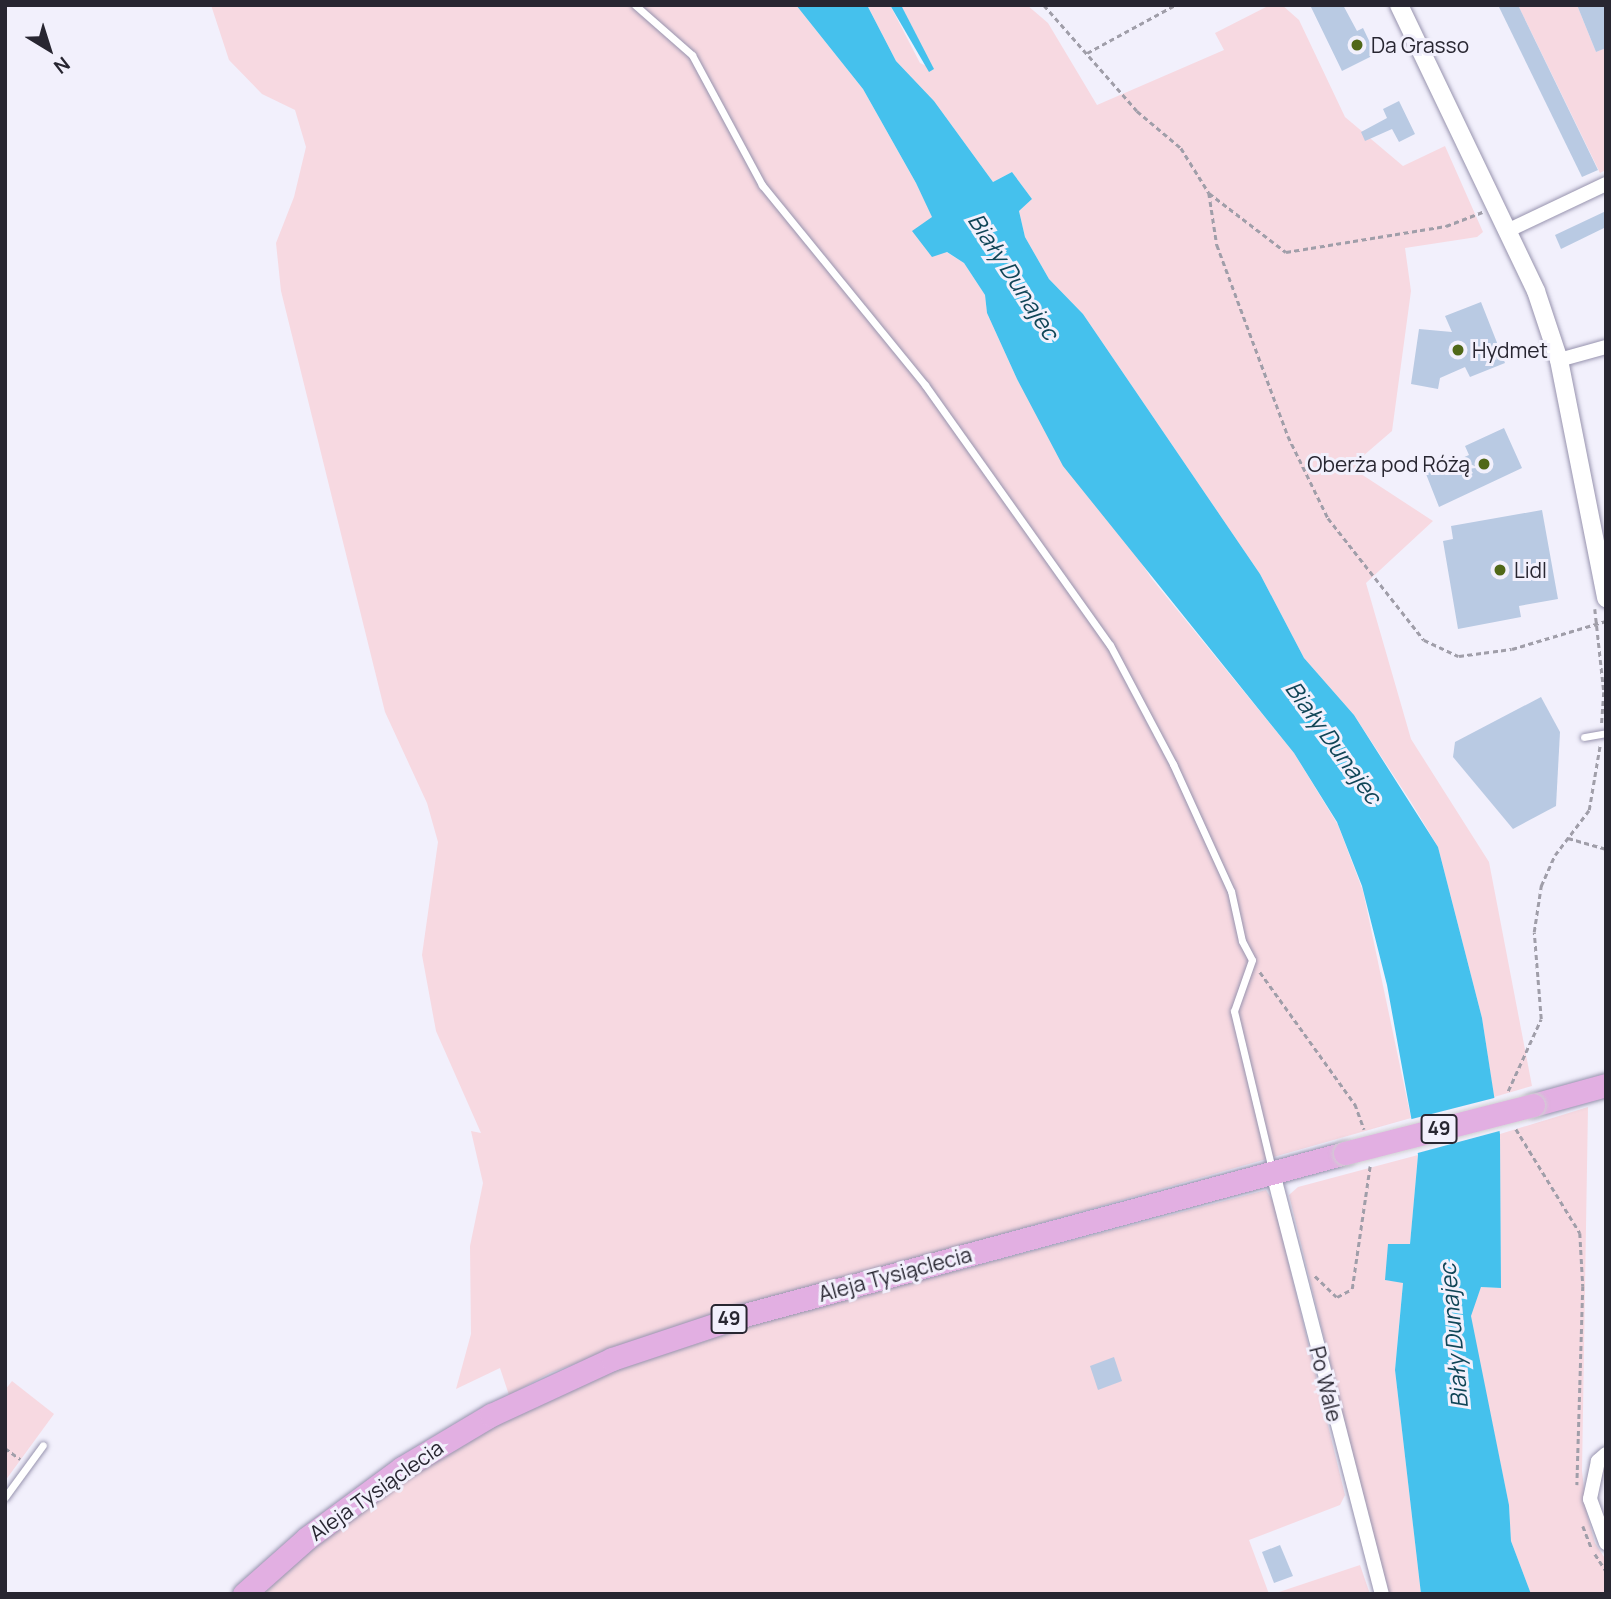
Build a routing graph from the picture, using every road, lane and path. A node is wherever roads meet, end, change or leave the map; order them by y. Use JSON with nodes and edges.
{"nodes":[{"id":1,"x":635,"y":5,"type":"edge"},
{"id":2,"x":1044,"y":5,"type":"edge"},
{"id":3,"x":1175,"y":5,"type":"edge"},
{"id":4,"x":1399,"y":5,"type":"edge"},
{"id":5,"x":1087,"y":53,"type":"junction"},
{"id":6,"x":1606,"y":184,"type":"edge"},
{"id":7,"x":1209,"y":193,"type":"junction"},
{"id":8,"x":1479,"y":200,"type":"dead end"},
{"id":9,"x":1484,"y":211,"type":"junction"},
{"id":10,"x":1489,"y":221,"type":"dead end"},
{"id":11,"x":1509,"y":230,"type":"junction"},
{"id":12,"x":1606,"y":347,"type":"edge"},
{"id":13,"x":1559,"y":360,"type":"junction"},
{"id":14,"x":1599,"y":597,"type":"edge"},
{"id":15,"x":1606,"y":621,"type":"edge"},
{"id":16,"x":1597,"y":622,"type":"junction"},
{"id":17,"x":1603,"y":733,"type":"edge"},
{"id":18,"x":1584,"y":737,"type":"dead end"},
{"id":19,"x":1568,"y":838,"type":"junction"},
{"id":20,"x":1606,"y":849,"type":"edge"},
{"id":21,"x":1606,"y":1085,"type":"edge"},
{"id":22,"x":1508,"y":1093,"type":"dead end"},
{"id":23,"x":1514,"y":1119,"type":"dead end"},
{"id":24,"x":1273,"y":1173,"type":"junction"},
{"id":25,"x":43,"y":1445,"type":"dead end"},
{"id":26,"x":5,"y":1448,"type":"edge"},
{"id":27,"x":1606,"y":1454,"type":"edge"},
{"id":28,"x":29,"y":1465,"type":"junction"},
{"id":29,"x":1577,"y":1488,"type":"dead end"},
{"id":30,"x":5,"y":1497,"type":"edge"},
{"id":31,"x":1606,"y":1543,"type":"edge"},
{"id":32,"x":244,"y":1594,"type":"edge"},
{"id":33,"x":1382,"y":1594,"type":"edge"}],
"edges":[{"from":1,"to":24,"type":"lane"},
{"from":2,"to":5,"type":"path"},
{"from":3,"to":5,"type":"path"},
{"from":4,"to":11,"type":"street"},
{"from":5,"to":7,"type":"path"},
{"from":6,"to":11,"type":"street"},
{"from":7,"to":9,"type":"path"},
{"from":7,"to":16,"type":"path"},
{"from":8,"to":9,"type":"path"},
{"from":9,"to":10,"type":"path"},
{"from":11,"to":13,"type":"street"},
{"from":12,"to":13,"type":"street"},
{"from":13,"to":14,"type":"street"},
{"from":14,"to":16,"type":"path"},
{"from":15,"to":16,"type":"path"},
{"from":16,"to":17,"type":"path"},
{"from":17,"to":18,"type":"lane"},
{"from":17,"to":19,"type":"path"},
{"from":19,"to":20,"type":"path"},
{"from":19,"to":22,"type":"path"},
{"from":21,"to":24,"type":"main road","name":"Aleja Tysiąclecia","number":"49","bridge":true},
{"from":23,"to":29,"type":"path"},
{"from":24,"to":32,"type":"main road","name":"Aleja Tysiąclecia","number":"49"},
{"from":24,"to":33,"type":"street","name":"Po Wale"},
{"from":25,"to":28,"type":"lane"},
{"from":26,"to":28,"type":"path"},
{"from":27,"to":31,"type":"street"},
{"from":28,"to":30,"type":"lane"}]}
